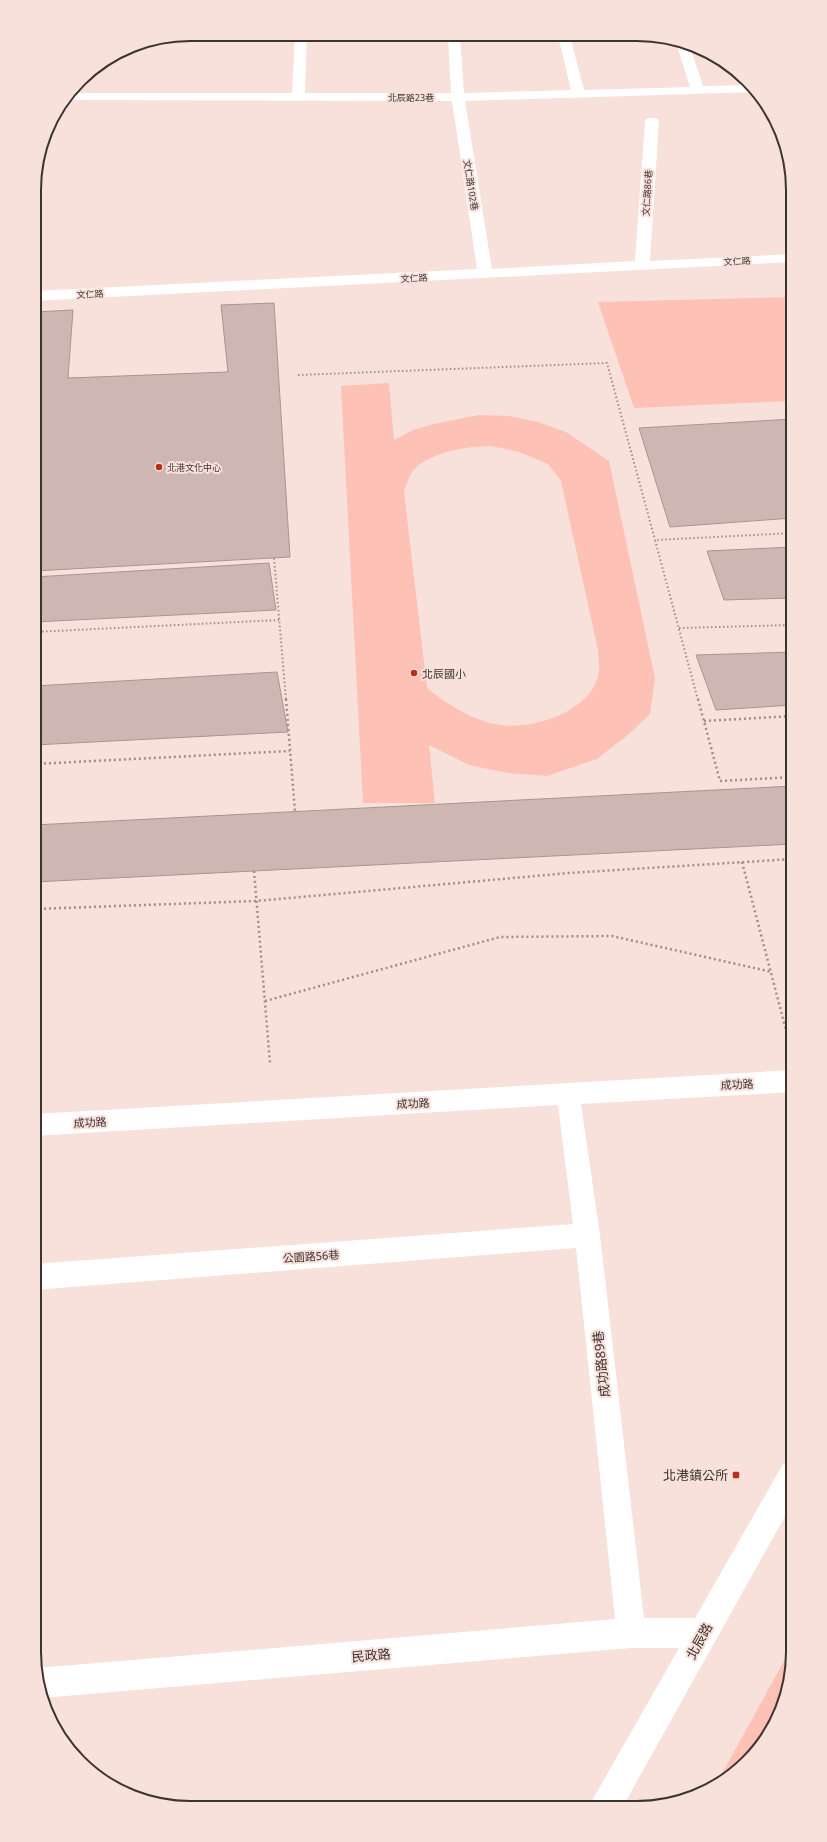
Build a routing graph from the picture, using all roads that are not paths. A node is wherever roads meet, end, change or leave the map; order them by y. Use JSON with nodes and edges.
{"nodes":[{"id":1,"x":301,"y":41,"type":"edge"},
{"id":2,"x":454,"y":41,"type":"edge"},
{"id":3,"x":565,"y":41,"type":"edge"},
{"id":4,"x":684,"y":49,"type":"edge"},
{"id":5,"x":746,"y":89,"type":"edge"},
{"id":6,"x":698,"y":90,"type":"junction"},
{"id":7,"x":578,"y":93,"type":"junction"},
{"id":8,"x":458,"y":96,"type":"junction"},
{"id":9,"x":74,"y":97,"type":"edge"},
{"id":10,"x":298,"y":97,"type":"junction"},
{"id":11,"x":652,"y":121,"type":"dead end"},
{"id":12,"x":786,"y":258,"type":"edge"},
{"id":13,"x":642,"y":266,"type":"junction"},
{"id":14,"x":485,"y":274,"type":"junction"},
{"id":15,"x":41,"y":296,"type":"edge"},
{"id":16,"x":786,"y":1081,"type":"edge"},
{"id":17,"x":568,"y":1094,"type":"junction"},
{"id":18,"x":41,"y":1126,"type":"edge"},
{"id":19,"x":587,"y":1235,"type":"junction"},
{"id":20,"x":41,"y":1276,"type":"edge"},
{"id":21,"x":786,"y":1486,"type":"edge"},
{"id":22,"x":704,"y":1632,"type":"junction"},
{"id":23,"x":631,"y":1634,"type":"junction"},
{"id":24,"x":44,"y":1683,"type":"edge"},
{"id":25,"x":609,"y":1801,"type":"edge"}],
"edges":[{"from":1,"to":10,"type":"street"},
{"from":2,"to":8,"type":"street","name":"文仁路102巷"},
{"from":3,"to":7,"type":"street"},
{"from":4,"to":6,"type":"street"},
{"from":5,"to":6,"type":"street","name":"北辰路23巷"},
{"from":6,"to":7,"type":"street","name":"北辰路23巷"},
{"from":7,"to":8,"type":"street","name":"北辰路23巷"},
{"from":8,"to":10,"type":"street","name":"北辰路23巷"},
{"from":8,"to":14,"type":"street","name":"文仁路102巷"},
{"from":9,"to":10,"type":"street","name":"北辰路23巷"},
{"from":11,"to":13,"type":"street","name":"文仁路86巷"},
{"from":12,"to":13,"type":"street","name":"文仁路"},
{"from":13,"to":14,"type":"street","name":"文仁路"},
{"from":14,"to":15,"type":"street","name":"文仁路"},
{"from":16,"to":17,"type":"street","name":"成功路"},
{"from":17,"to":18,"type":"street","name":"成功路"},
{"from":17,"to":19,"type":"street","name":"成功路89巷"},
{"from":19,"to":20,"type":"street","name":"公園路56巷"},
{"from":19,"to":23,"type":"street","name":"成功路89巷"},
{"from":21,"to":22,"type":"street","name":"北辰路"},
{"from":22,"to":23,"type":"street","name":"民政路"},
{"from":22,"to":25,"type":"street","name":"北辰路"},
{"from":23,"to":24,"type":"street","name":"民政路"}]}
